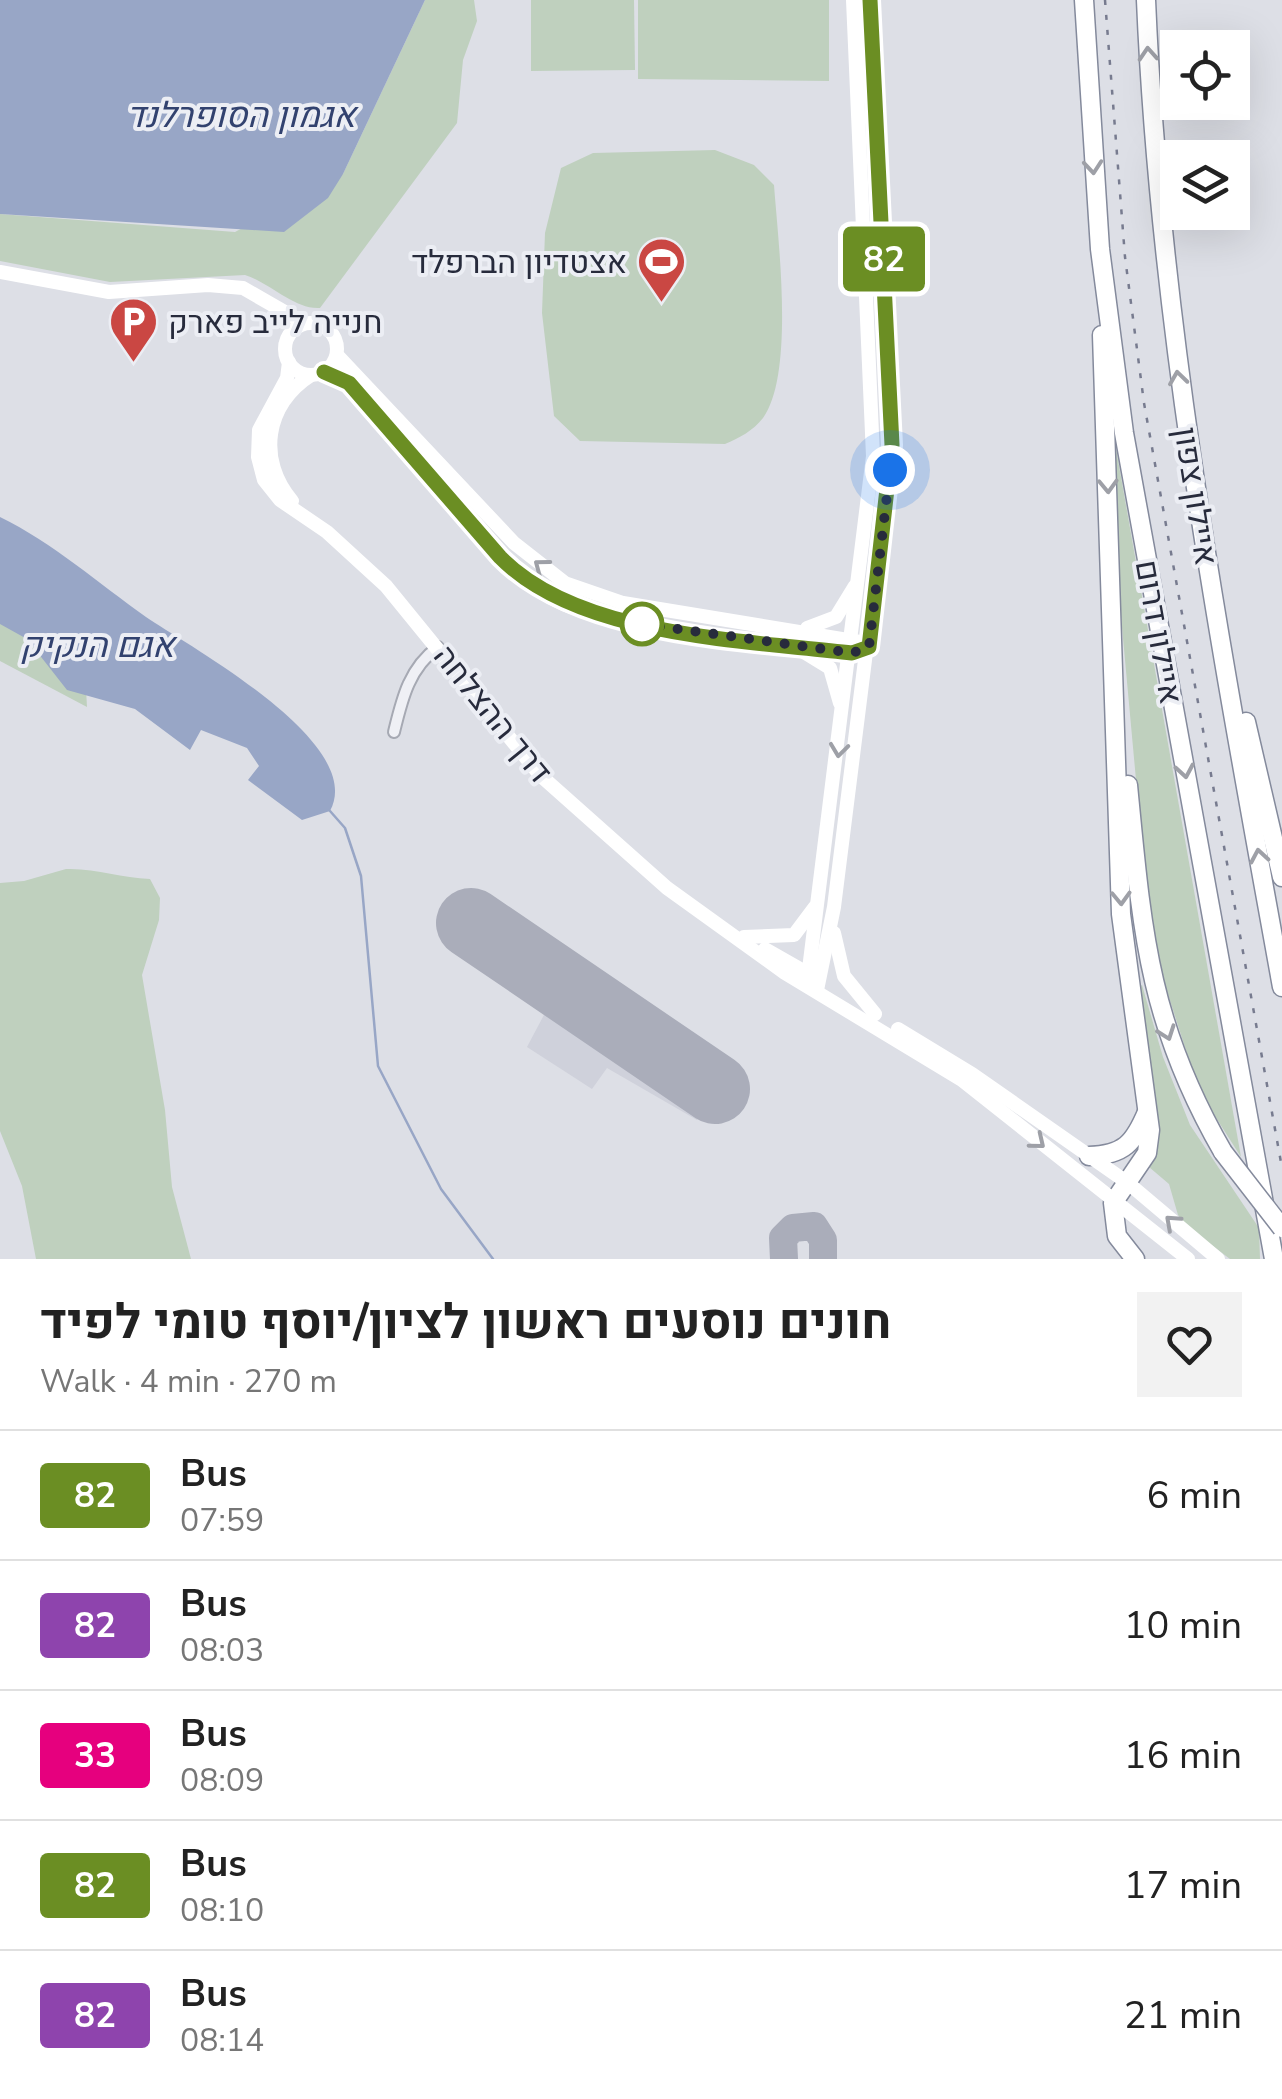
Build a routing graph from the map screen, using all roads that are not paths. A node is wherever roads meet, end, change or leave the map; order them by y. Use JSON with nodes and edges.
{"nodes":[{"id":1,"x":853,"y":0,"type":"edge"},
{"id":2,"x":870,"y":0,"type":"edge"},
{"id":3,"x":1084,"y":0,"type":"edge"},
{"id":4,"x":1146,"y":0,"type":"edge"},
{"id":5,"x":1100,"y":249,"type":"junction"},
{"id":6,"x":0,"y":272,"type":"edge"},
{"id":7,"x":267,"y":298,"type":"junction"},
{"id":8,"x":304,"y":323,"type":"junction"},
{"id":9,"x":287,"y":338,"type":"junction"},
{"id":10,"x":337,"y":355,"type":"junction"},
{"id":11,"x":289,"y":362,"type":"junction"},
{"id":12,"x":317,"y":373,"type":"junction"},
{"id":13,"x":1197,"y":509,"type":"junction"},
{"id":14,"x":302,"y":513,"type":"junction"},
{"id":15,"x":860,"y":576,"type":"junction"},
{"id":16,"x":801,"y":630,"type":"junction"},
{"id":17,"x":852,"y":645,"type":"junction"},
{"id":18,"x":794,"y":646,"type":"junction"},
{"id":19,"x":438,"y":647,"type":"junction"},
{"id":20,"x":869,"y":647,"type":"junction"},
{"id":21,"x":1116,"y":660,"type":"junction"},
{"id":22,"x":843,"y":718,"type":"junction"},
{"id":23,"x":394,"y":732,"type":"dead end"},
{"id":24,"x":1282,"y":877,"type":"edge"},
{"id":25,"x":820,"y":898,"type":"junction"},
{"id":26,"x":693,"y":906,"type":"junction"},
{"id":27,"x":834,"y":907,"type":"junction"},
{"id":28,"x":744,"y":937,"type":"junction"},
{"id":29,"x":813,"y":982,"type":"junction"},
{"id":30,"x":1282,"y":987,"type":"edge"},
{"id":31,"x":875,"y":1014,"type":"junction"},
{"id":32,"x":1147,"y":1112,"type":"junction"},
{"id":33,"x":1089,"y":1156,"type":"junction"},
{"id":34,"x":1128,"y":1183,"type":"junction"},
{"id":35,"x":1113,"y":1204,"type":"junction"},
{"id":36,"x":1282,"y":1228,"type":"edge"},
{"id":37,"x":1135,"y":1259,"type":"edge"},
{"id":38,"x":1188,"y":1259,"type":"edge"},
{"id":39,"x":1218,"y":1259,"type":"edge"},
{"id":40,"x":1274,"y":1259,"type":"edge"}],
"edges":[{"from":1,"to":15,"type":"street"},
{"from":2,"to":20,"type":"street"},
{"from":3,"to":5,"type":"highway","name":"איילון דרום","one_way":true},
{"from":13,"to":4,"type":"highway","name":"איילון צפון","one_way":true},
{"from":5,"to":21,"type":"highway","one_way":true},
{"from":5,"to":40,"type":"highway","name":"איילון דרום","one_way":true},
{"from":6,"to":7,"type":"street"},
{"from":7,"to":8,"type":"street"},
{"from":7,"to":9,"type":"street"},
{"from":8,"to":9,"type":"street"},
{"from":8,"to":10,"type":"street"},
{"from":9,"to":11,"type":"street"},
{"from":10,"to":12,"type":"street"},
{"from":16,"to":10,"type":"street","one_way":true},
{"from":11,"to":12,"type":"street"},
{"from":11,"to":14,"type":"street","name":"דרך ההצלחה"},
{"from":12,"to":14,"type":"street","name":"דרך ההצלחה"},
{"from":12,"to":18,"type":"street"},
{"from":13,"to":24,"type":"highway"},
{"from":30,"to":13,"type":"highway","name":"איילון צפון","one_way":true},
{"from":14,"to":19,"type":"street","name":"דרך ההצלחה"},
{"from":15,"to":16,"type":"street"},
{"from":15,"to":17,"type":"street"},
{"from":16,"to":17,"type":"street"},
{"from":17,"to":18,"type":"street"},
{"from":17,"to":20,"type":"street"},
{"from":17,"to":22,"type":"street"},
{"from":18,"to":22,"type":"street"},
{"from":19,"to":23,"type":"street"},
{"from":19,"to":26,"type":"street","name":"דרך ההצלחה"},
{"from":20,"to":27,"type":"street"},
{"from":21,"to":32,"type":"highway","one_way":true},
{"from":21,"to":36,"type":"highway","one_way":true,"bridge":true},
{"from":22,"to":25,"type":"street","one_way":true},
{"from":25,"to":28,"type":"street"},
{"from":25,"to":29,"type":"street"},
{"from":26,"to":28,"type":"street","name":"דרך ההצלחה"},
{"from":26,"to":29,"type":"street","name":"דרך ההצלחה"},
{"from":27,"to":29,"type":"street"},
{"from":27,"to":31,"type":"street"},
{"from":28,"to":29,"type":"street","name":"דרך ההצלחה"},
{"from":29,"to":31,"type":"street","name":"דרך ההצלחה"},
{"from":29,"to":35,"type":"street","name":"דרך ההצלחה","one_way":true},
{"from":31,"to":33,"type":"street","name":"דרך ההצלחה"},
{"from":32,"to":33,"type":"highway"},
{"from":32,"to":34,"type":"highway"},
{"from":33,"to":34,"type":"street","name":"דרך ההצלחה"},
{"from":34,"to":35,"type":"highway"},
{"from":39,"to":34,"type":"street","name":"דרך ההצלחה","one_way":true},
{"from":35,"to":37,"type":"highway"},
{"from":35,"to":38,"type":"street","name":"דרך ההצלחה"}]}
